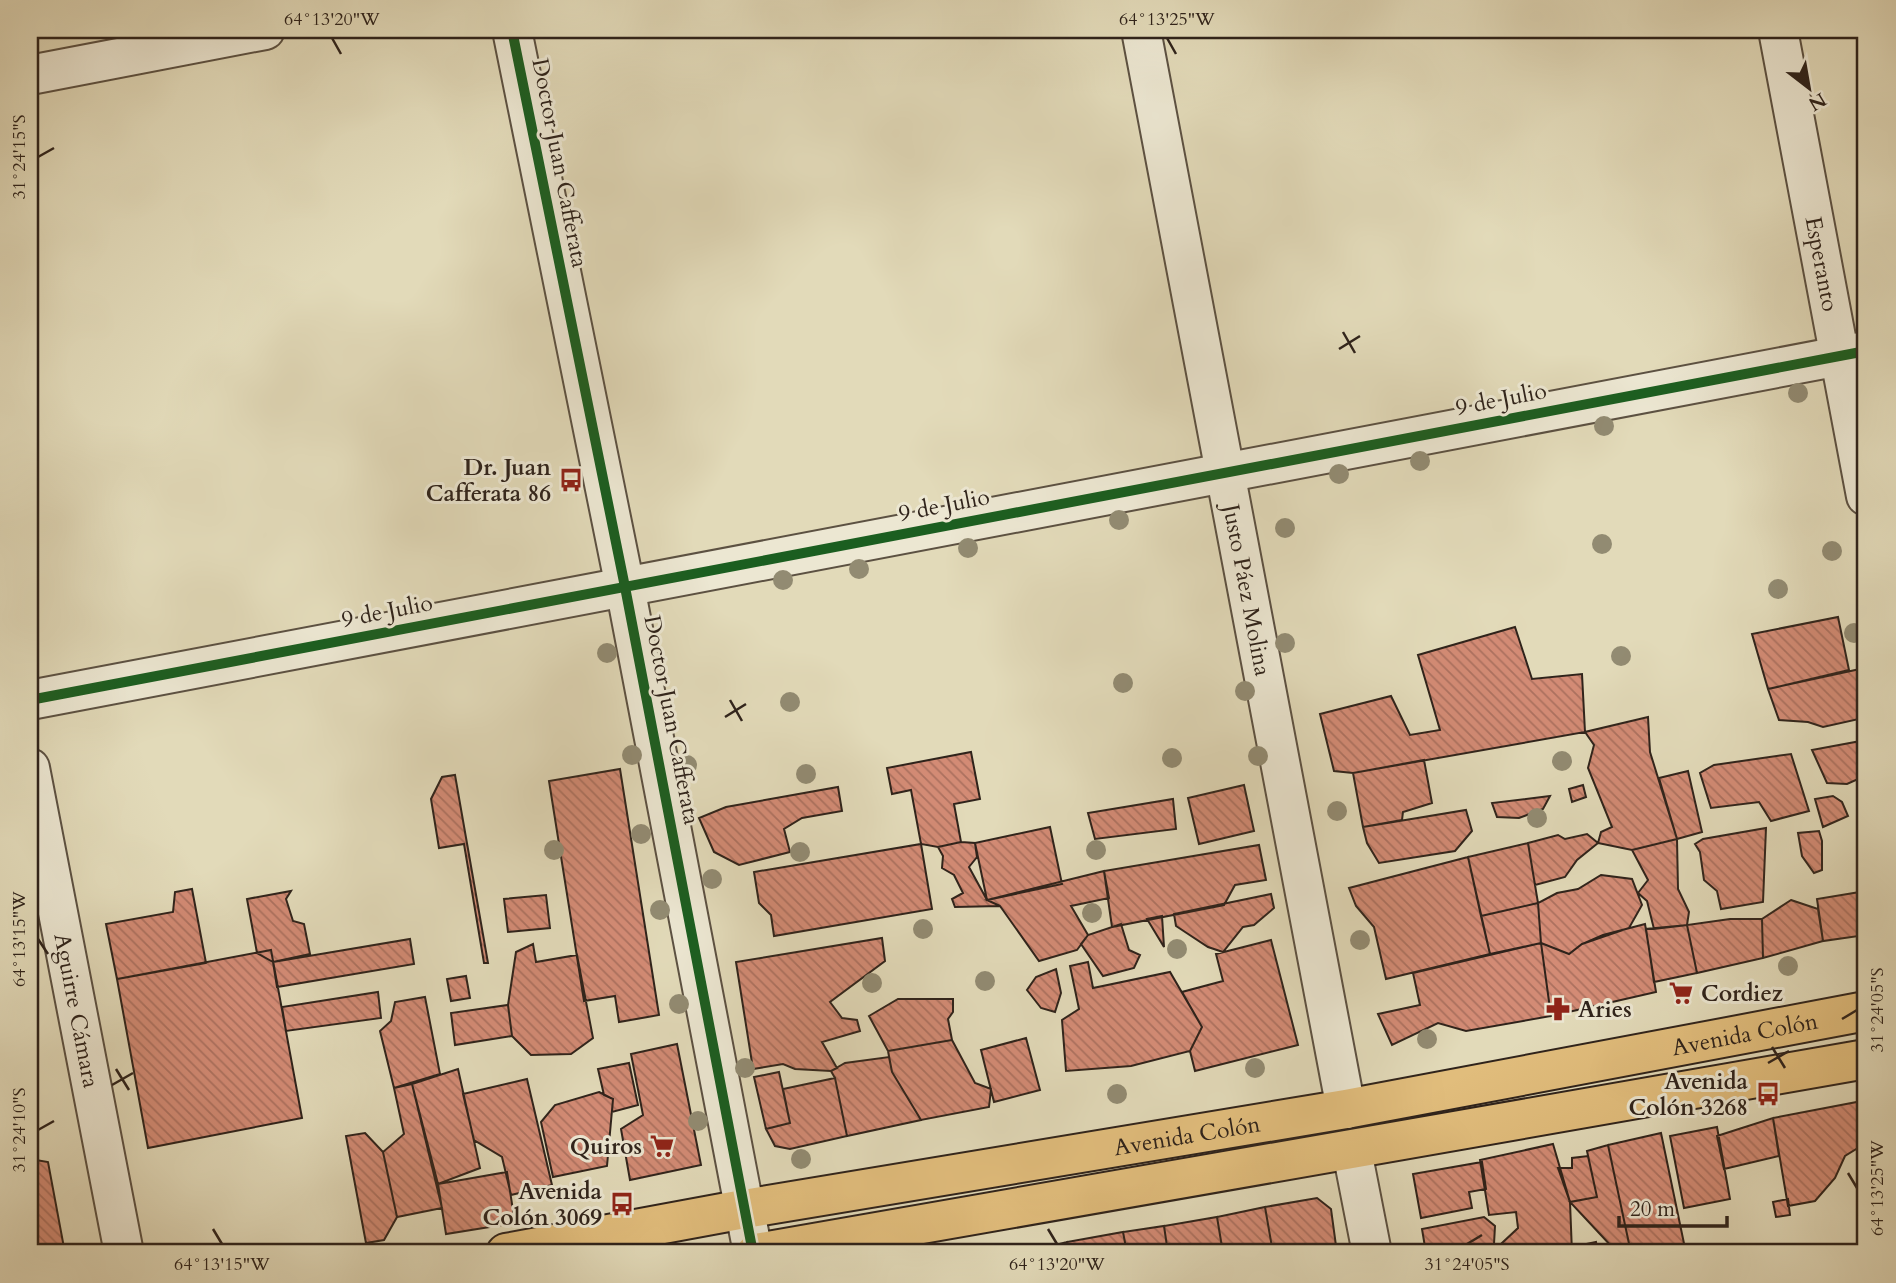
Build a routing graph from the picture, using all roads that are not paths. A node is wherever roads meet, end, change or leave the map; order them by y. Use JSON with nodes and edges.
{"nodes":[{"id":1,"x":264,"y":30,"type":"edge"},
{"id":2,"x":512,"y":30,"type":"edge"},
{"id":3,"x":1141,"y":30,"type":"edge"},
{"id":4,"x":1779,"y":30,"type":"edge"},
{"id":5,"x":30,"y":75,"type":"edge"},
{"id":6,"x":1852,"y":354,"type":"edge"},
{"id":7,"x":1223,"y":473,"type":"junction"},
{"id":8,"x":1866,"y":496,"type":"edge"},
{"id":9,"x":625,"y":587,"type":"junction"},
{"id":10,"x":30,"y":700,"type":"edge"},
{"id":11,"x":30,"y":768,"type":"edge"},
{"id":12,"x":1866,"y":1011,"type":"edge"},
{"id":13,"x":1866,"y":1059,"type":"edge"},
{"id":14,"x":1346,"y":1109,"type":"junction"},
{"id":15,"x":1352,"y":1151,"type":"junction"},
{"id":16,"x":744,"y":1209,"type":"junction"},
{"id":17,"x":124,"y":1253,"type":"edge"},
{"id":18,"x":506,"y":1253,"type":"edge"},
{"id":19,"x":754,"y":1253,"type":"edge"},
{"id":20,"x":1372,"y":1253,"type":"edge"}],
"edges":[{"from":1,"to":5,"type":"street"},
{"from":2,"to":9,"type":"street","name":"Doctor Juan Cafferata"},
{"from":3,"to":7,"type":"street","name":"Justo Páez Molina"},
{"from":4,"to":6,"type":"street","name":"Esperanto"},
{"from":6,"to":7,"type":"street","name":"9 de Julio"},
{"from":6,"to":8,"type":"street","name":"Esperanto"},
{"from":7,"to":9,"type":"street","name":"9 de Julio"},
{"from":7,"to":14,"type":"street","name":"Justo Páez Molina"},
{"from":9,"to":10,"type":"street","name":"9 de Julio"},
{"from":9,"to":16,"type":"street","name":"Doctor Juan Cafferata"},
{"from":11,"to":17,"type":"street","name":"Aguirre Cámara"},
{"from":12,"to":14,"type":"main road","name":"Avenida Colón"},
{"from":13,"to":15,"type":"main road","name":"Avenida Colón"},
{"from":14,"to":16,"type":"main road","name":"Avenida Colón"},
{"from":15,"to":19,"type":"main road","name":"Avenida Colón"},
{"from":15,"to":20,"type":"street"},
{"from":16,"to":18,"type":"main road","name":"Avenida Colón"},
{"from":16,"to":19,"type":"street","name":"Doctor Juan Cafferata"}]}
